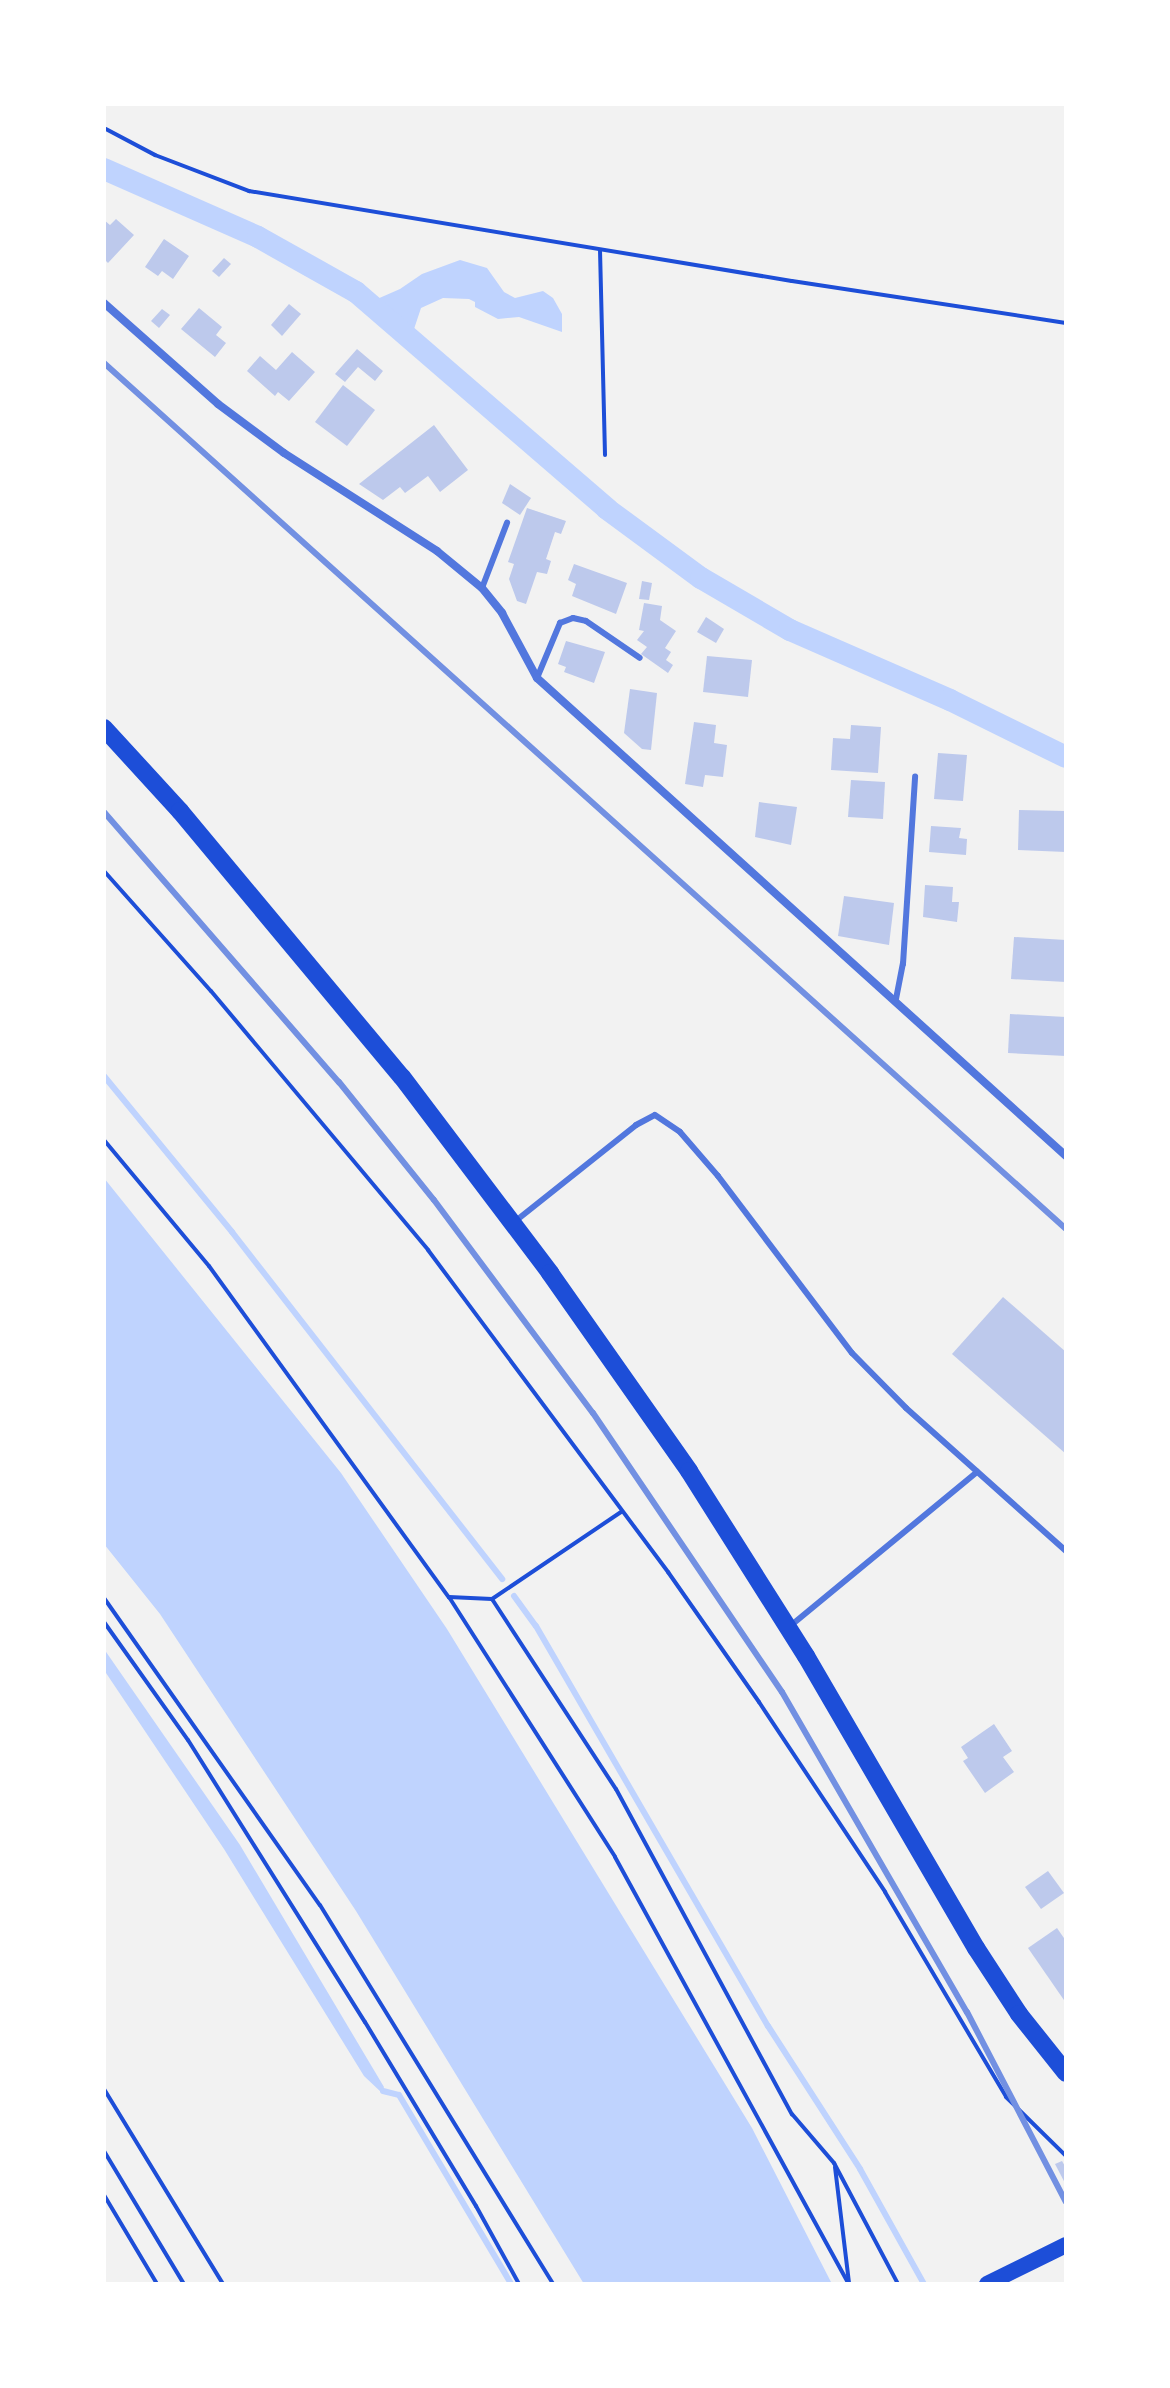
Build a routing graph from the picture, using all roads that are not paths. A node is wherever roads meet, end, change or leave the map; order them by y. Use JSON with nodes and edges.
{"nodes":[{"id":1,"x":104,"y":303,"type":"edge"},
{"id":2,"x":507,"y":523,"type":"dead end"},
{"id":3,"x":482,"y":588,"type":"junction"},
{"id":4,"x":640,"y":658,"type":"dead end"},
{"id":5,"x":537,"y":678,"type":"junction"},
{"id":6,"x":104,"y":728,"type":"edge"},
{"id":7,"x":915,"y":776,"type":"dead end"},
{"id":8,"x":896,"y":999,"type":"junction"},
{"id":9,"x":1066,"y":1156,"type":"edge"},
{"id":10,"x":513,"y":1223,"type":"junction"},
{"id":11,"x":977,"y":1472,"type":"junction"},
{"id":12,"x":1066,"y":1551,"type":"edge"},
{"id":13,"x":788,"y":1628,"type":"junction"},
{"id":14,"x":1066,"y":2073,"type":"edge"},
{"id":15,"x":1066,"y":2245,"type":"edge"},
{"id":16,"x":987,"y":2284,"type":"edge"}],
"edges":[{"from":1,"to":3,"type":"street"},
{"from":2,"to":3,"type":"lane"},
{"from":3,"to":5,"type":"street"},
{"from":4,"to":5,"type":"lane"},
{"from":5,"to":8,"type":"street"},
{"from":6,"to":10,"type":"main road"},
{"from":7,"to":8,"type":"lane"},
{"from":8,"to":9,"type":"street"},
{"from":10,"to":11,"type":"lane"},
{"from":10,"to":13,"type":"main road"},
{"from":11,"to":12,"type":"lane"},
{"from":11,"to":13,"type":"lane"},
{"from":13,"to":14,"type":"main road"},
{"from":15,"to":16,"type":"main road"}]}
